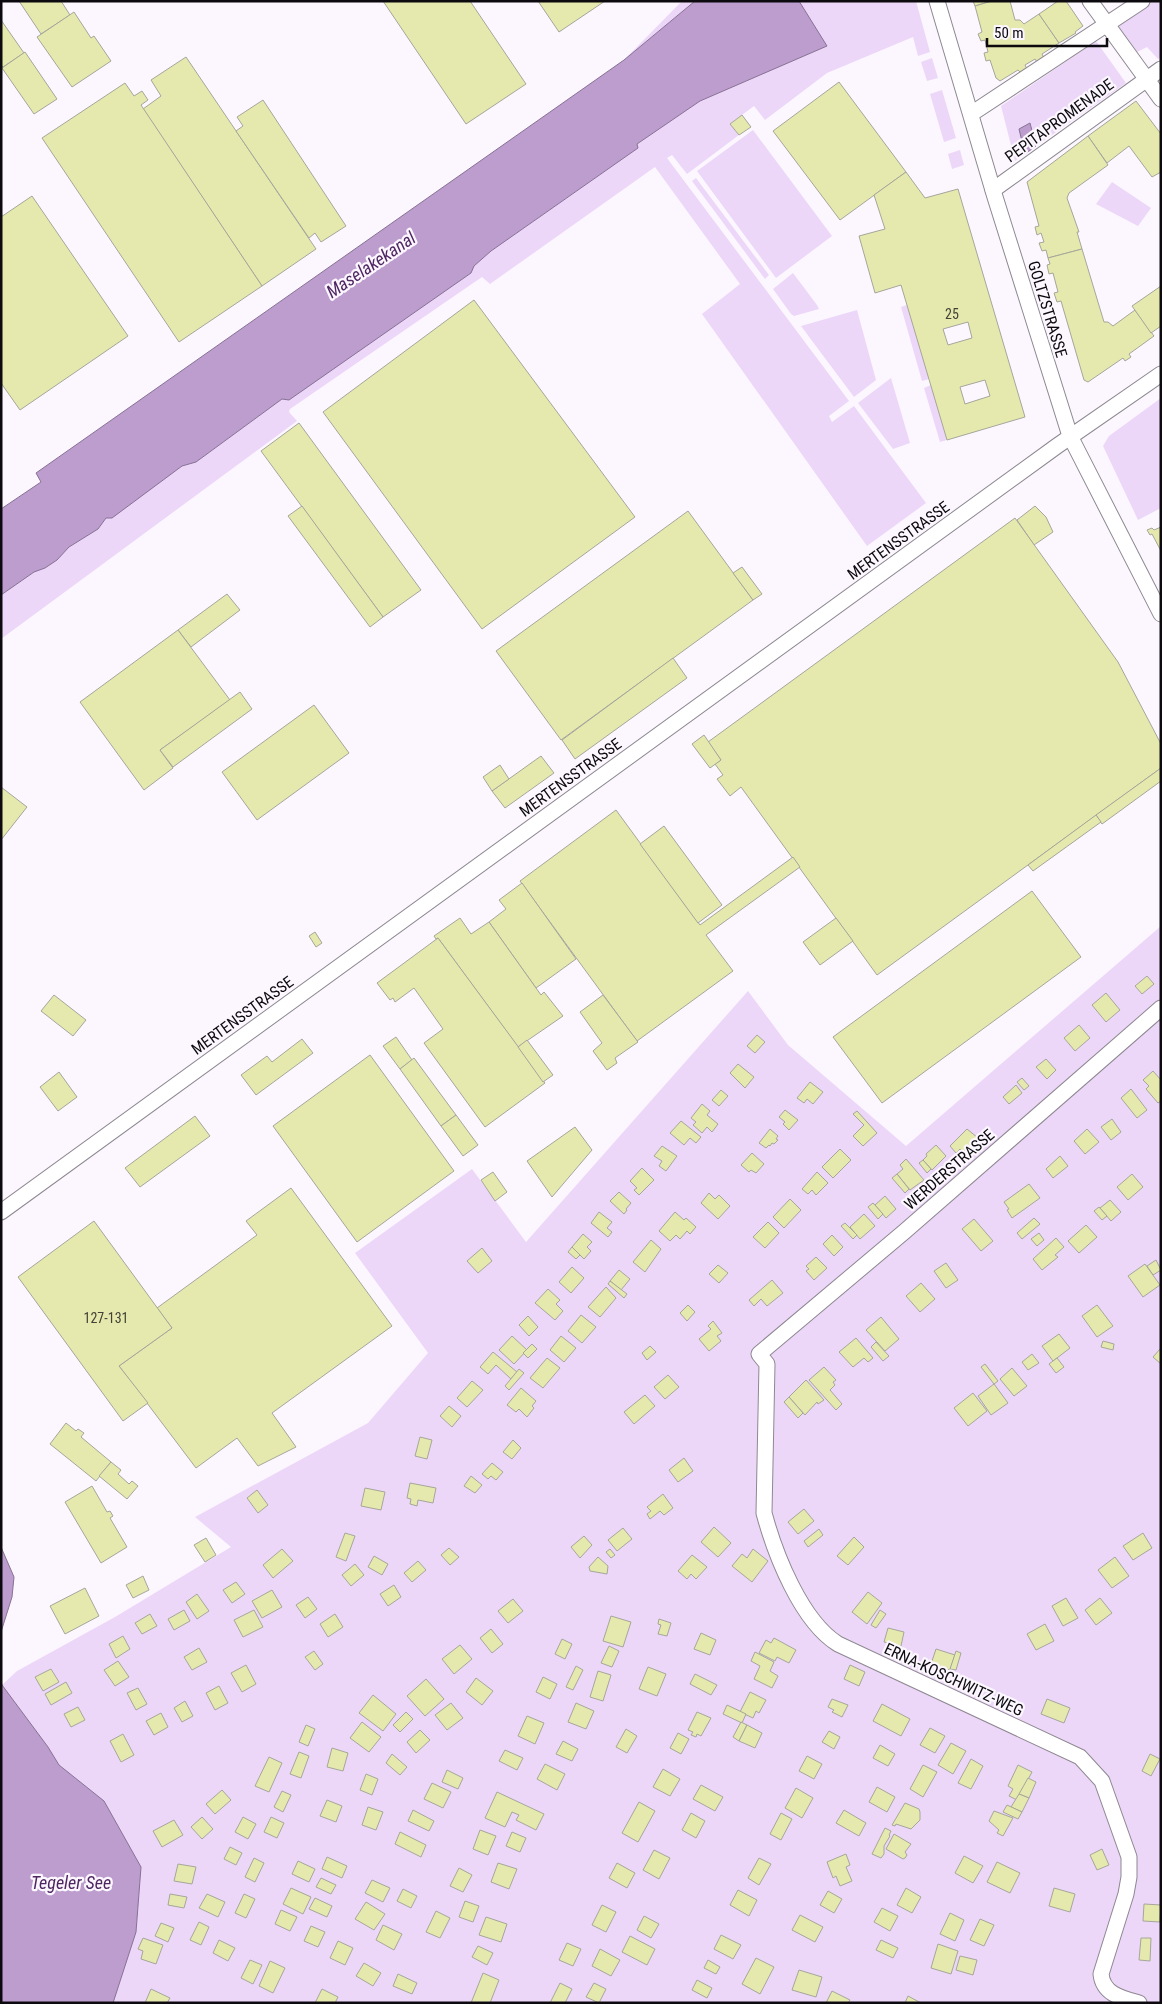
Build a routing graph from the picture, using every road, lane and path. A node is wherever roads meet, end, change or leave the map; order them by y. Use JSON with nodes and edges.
{"nodes":[{"id":1,"x":937,"y":1,"type":"edge"},
{"id":2,"x":1090,"y":1,"type":"edge"},
{"id":3,"x":1142,"y":1,"type":"edge"},
{"id":4,"x":1107,"y":25,"type":"junction"},
{"id":5,"x":1161,"y":69,"type":"edge"},
{"id":6,"x":1146,"y":79,"type":"junction"},
{"id":7,"x":1161,"y":99,"type":"edge"},
{"id":8,"x":971,"y":114,"type":"junction"},
{"id":9,"x":993,"y":190,"type":"junction"},
{"id":10,"x":1161,"y":374,"type":"edge"},
{"id":11,"x":1070,"y":436,"type":"junction"},
{"id":12,"x":1161,"y":614,"type":"edge"},
{"id":13,"x":1161,"y":1008,"type":"edge"},
{"id":14,"x":1,"y":1212,"type":"edge"},
{"id":15,"x":759,"y":1354,"type":"joint"},
{"id":16,"x":1139,"y":2003,"type":"edge"}],
"edges":[{"from":1,"to":8,"type":"street","name":"GOLTZSTRASSE"},
{"from":2,"to":4,"type":"street"},
{"from":3,"to":4,"type":"street"},
{"from":4,"to":6,"type":"street"},
{"from":4,"to":8,"type":"street"},
{"from":5,"to":6,"type":"street","name":"PEPITAPROMENADE"},
{"from":6,"to":7,"type":"street"},
{"from":6,"to":9,"type":"street","name":"PEPITAPROMENADE"},
{"from":8,"to":9,"type":"street","name":"GOLTZSTRASSE"},
{"from":9,"to":11,"type":"street","name":"GOLTZSTRASSE"},
{"from":10,"to":11,"type":"street","name":"MERTENSSTRASSE"},
{"from":11,"to":12,"type":"street","name":"GOLTZSTRASSE"},
{"from":11,"to":14,"type":"street","name":"MERTENSSTRASSE"},
{"from":13,"to":15,"type":"street","name":"WERDERSTRASSE"},
{"from":15,"to":16,"type":"street","name":"ERNA-KOSCHWITZ-WEG"}]}
